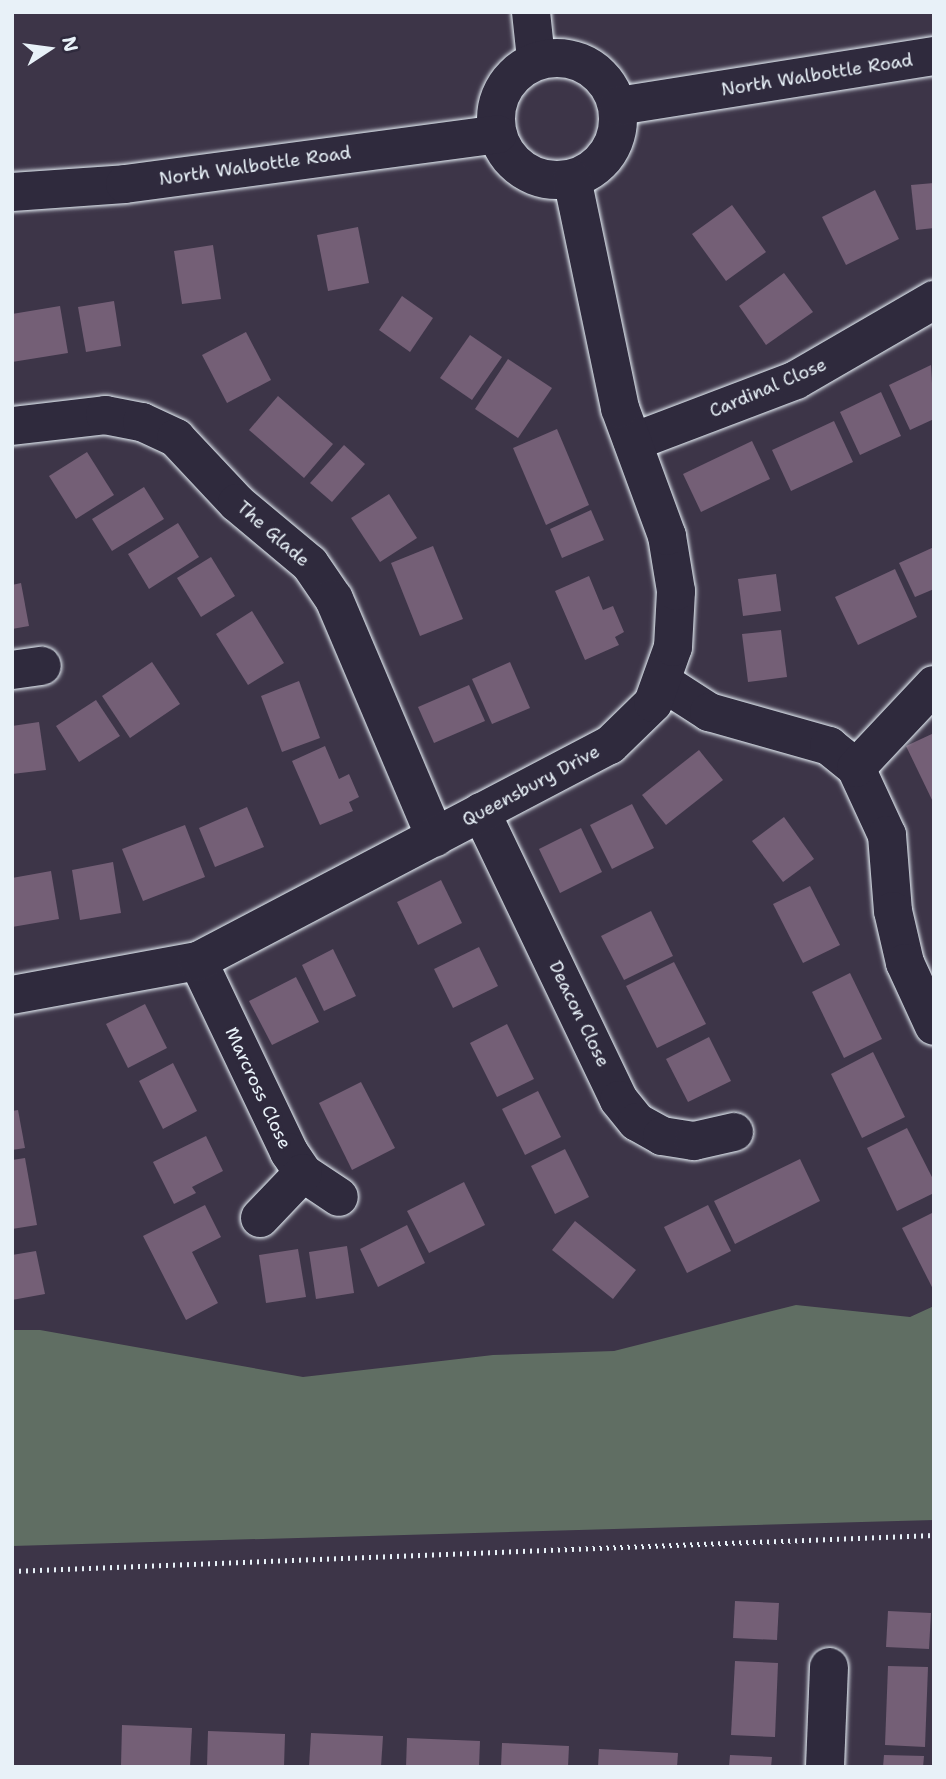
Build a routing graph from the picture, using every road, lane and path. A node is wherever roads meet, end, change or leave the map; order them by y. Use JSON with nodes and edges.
{"nodes":[{"id":1,"x":531,"y":12,"type":"edge"},
{"id":2,"x":934,"y":56,"type":"edge"},
{"id":3,"x":536,"y":59,"type":"junction"},
{"id":4,"x":618,"y":106,"type":"junction"},
{"id":5,"x":498,"y":134,"type":"junction"},
{"id":6,"x":572,"y":179,"type":"junction"},
{"id":7,"x":12,"y":192,"type":"edge"},
{"id":8,"x":934,"y":300,"type":"edge"},
{"id":9,"x":12,"y":426,"type":"edge"},
{"id":10,"x":633,"y":442,"type":"junction"},
{"id":11,"x":664,"y":683,"type":"junction"},
{"id":12,"x":934,"y":685,"type":"edge"},
{"id":13,"x":856,"y":768,"type":"junction"},
{"id":14,"x":481,"y":812,"type":"junction"},
{"id":15,"x":435,"y":837,"type":"junction"},
{"id":16,"x":198,"y":961,"type":"junction"},
{"id":17,"x":12,"y":995,"type":"edge"},
{"id":18,"x":932,"y":1017,"type":"edge"},
{"id":19,"x":734,"y":1132,"type":"dead end"},
{"id":20,"x":303,"y":1173,"type":"junction"},
{"id":21,"x":339,"y":1197,"type":"dead end"},
{"id":22,"x":260,"y":1218,"type":"dead end"},
{"id":23,"x":934,"y":1535,"type":"edge"},
{"id":24,"x":12,"y":1571,"type":"edge"},
{"id":25,"x":829,"y":1667,"type":"dead end"},
{"id":26,"x":825,"y":1767,"type":"edge"}],
"edges":[{"from":1,"to":3,"type":"street"},
{"from":2,"to":4,"type":"street","name":"North Walbottle Road"},
{"from":3,"to":4,"type":"street"},
{"from":3,"to":5,"type":"street"},
{"from":4,"to":6,"type":"street"},
{"from":5,"to":6,"type":"street"},
{"from":5,"to":7,"type":"street","name":"North Walbottle Road"},
{"from":6,"to":10,"type":"street","name":"Queensbury Drive"},
{"from":8,"to":10,"type":"street","name":"Cardinal Close"},
{"from":9,"to":15,"type":"street","name":"The Glade"},
{"from":10,"to":11,"type":"street","name":"Queensbury Drive"},
{"from":11,"to":13,"type":"street"},
{"from":11,"to":14,"type":"street","name":"Queensbury Drive"},
{"from":12,"to":13,"type":"street"},
{"from":13,"to":18,"type":"street"},
{"from":14,"to":15,"type":"street","name":"Queensbury Drive"},
{"from":14,"to":19,"type":"street","name":"Deacon Close"},
{"from":15,"to":16,"type":"street","name":"Queensbury Drive"},
{"from":16,"to":17,"type":"street","name":"Queensbury Drive"},
{"from":16,"to":20,"type":"street","name":"Marcross Close"},
{"from":20,"to":21,"type":"street","name":"Marcross Close"},
{"from":20,"to":22,"type":"street"},
{"from":23,"to":24,"type":"path"},
{"from":25,"to":26,"type":"street"}]}
